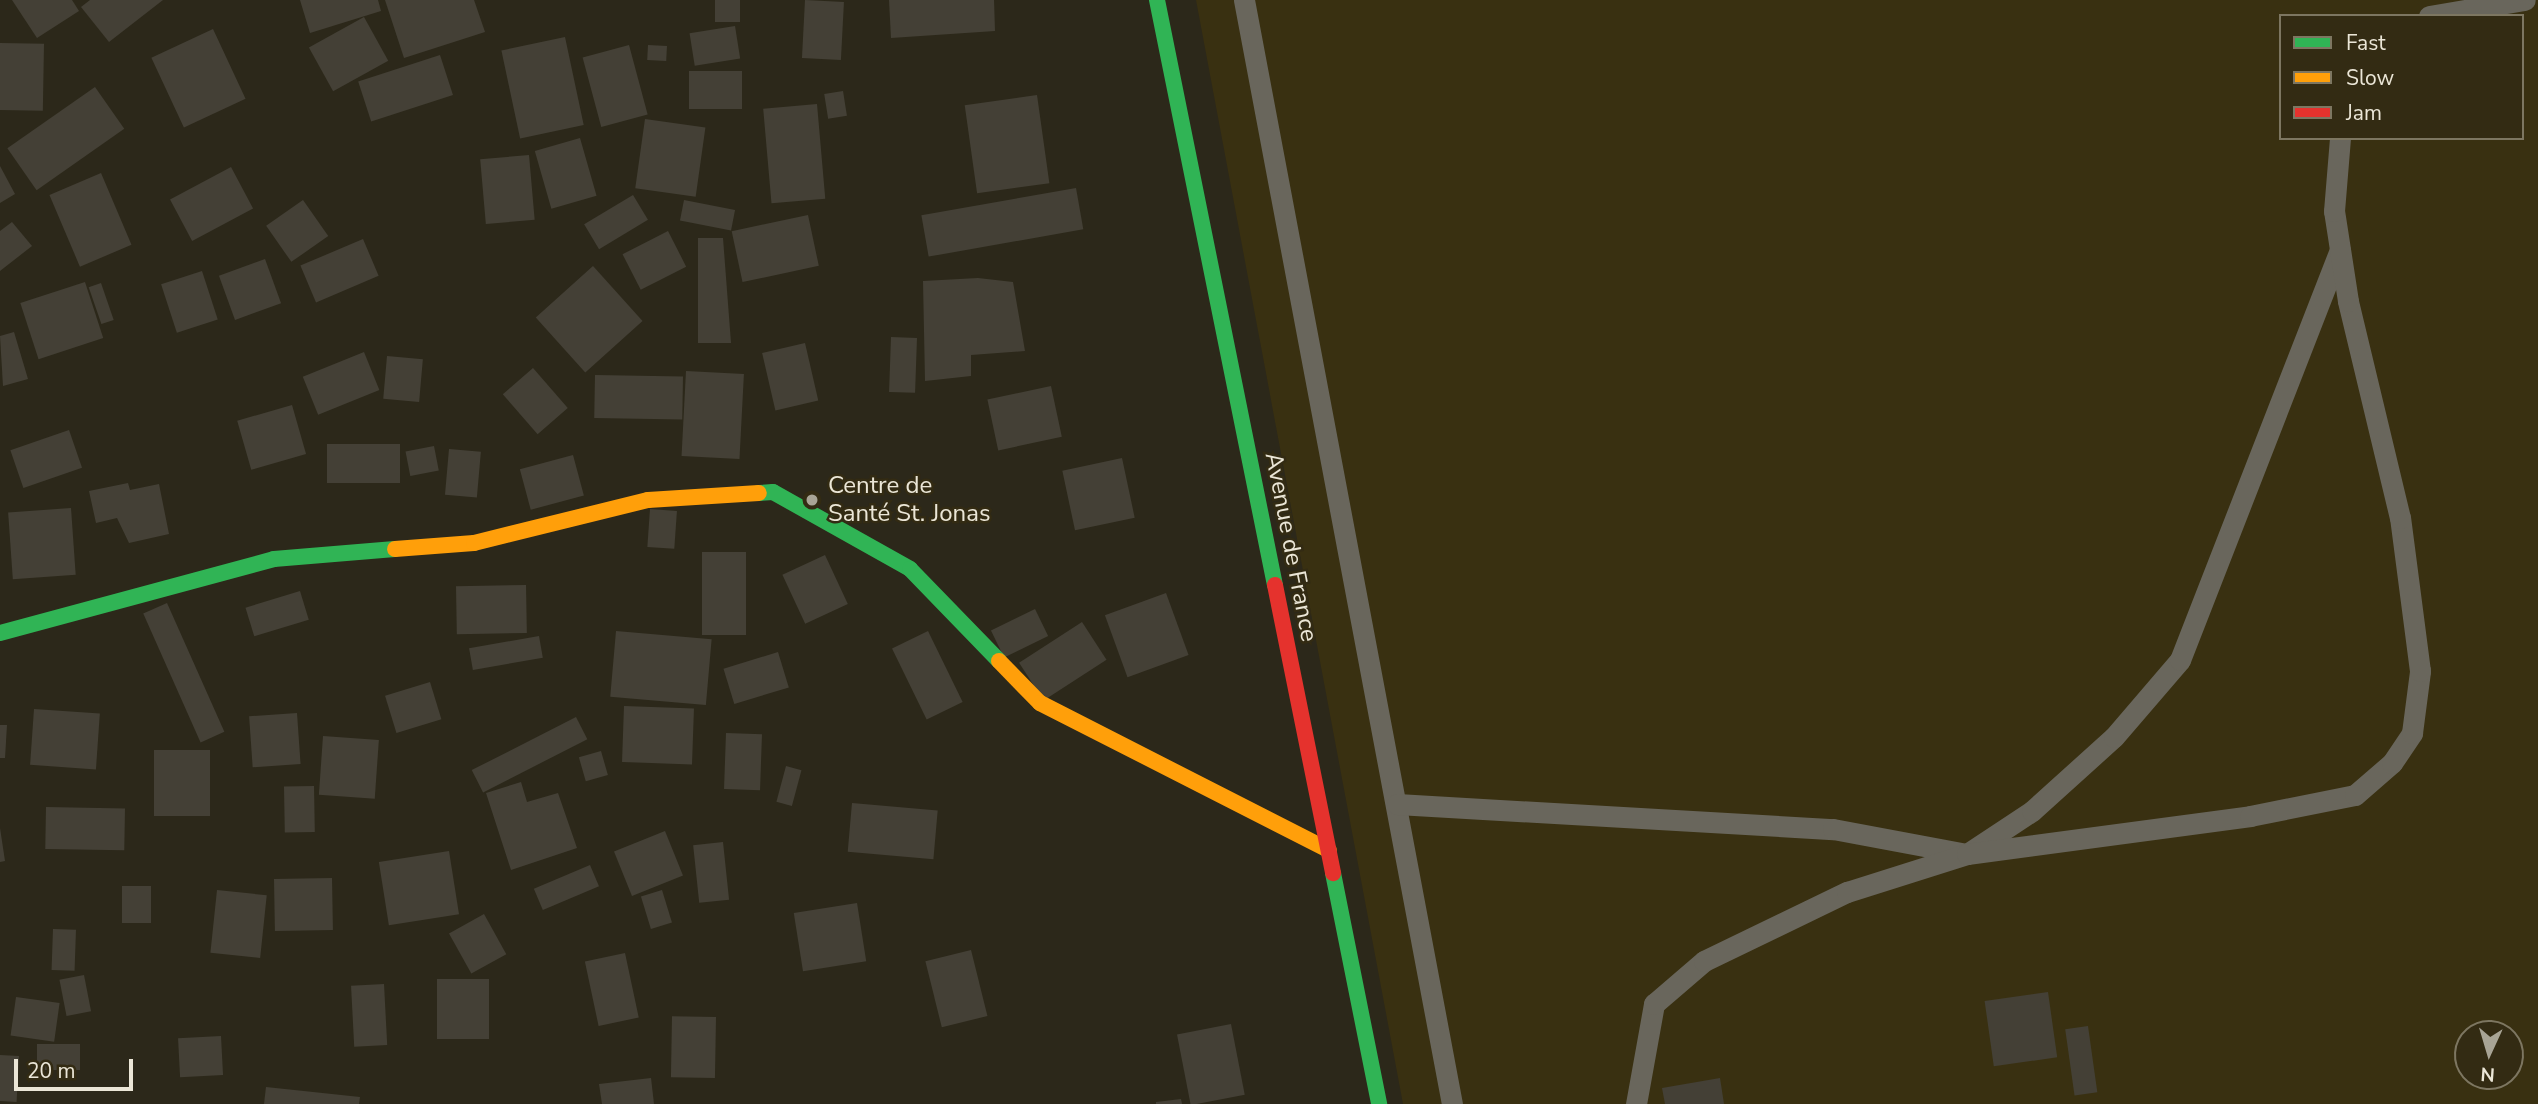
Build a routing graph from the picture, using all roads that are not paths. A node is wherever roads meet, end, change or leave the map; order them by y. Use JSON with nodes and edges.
{"nodes":[{"id":1,"x":1157,"y":0,"type":"edge"},
{"id":2,"x":1244,"y":0,"type":"edge"},
{"id":3,"x":2525,"y":0,"type":"edge"},
{"id":4,"x":2441,"y":14,"type":"edge"},
{"id":5,"x":2340,"y":140,"type":"edge"},
{"id":6,"x":2340,"y":250,"type":"junction"},
{"id":7,"x":0,"y":633,"type":"edge"},
{"id":8,"x":1397,"y":804,"type":"junction"},
{"id":9,"x":1329,"y":850,"type":"junction"},
{"id":10,"x":1967,"y":853,"type":"junction"},
{"id":11,"x":1379,"y":1104,"type":"edge"},
{"id":12,"x":1452,"y":1104,"type":"edge"},
{"id":13,"x":1636,"y":1104,"type":"edge"}],
"edges":[{"from":1,"to":9,"type":"street","name":"Avenue de France"},
{"from":2,"to":8,"type":"lane"},
{"from":3,"to":4,"type":"lane"},
{"from":5,"to":6,"type":"lane"},
{"from":6,"to":10,"type":"lane"},
{"from":6,"to":10,"type":"lane"},
{"from":7,"to":9,"type":"street"},
{"from":8,"to":10,"type":"lane"},
{"from":8,"to":12,"type":"lane"},
{"from":9,"to":11,"type":"street","name":"Avenue de France"},
{"from":10,"to":13,"type":"lane"}]}
